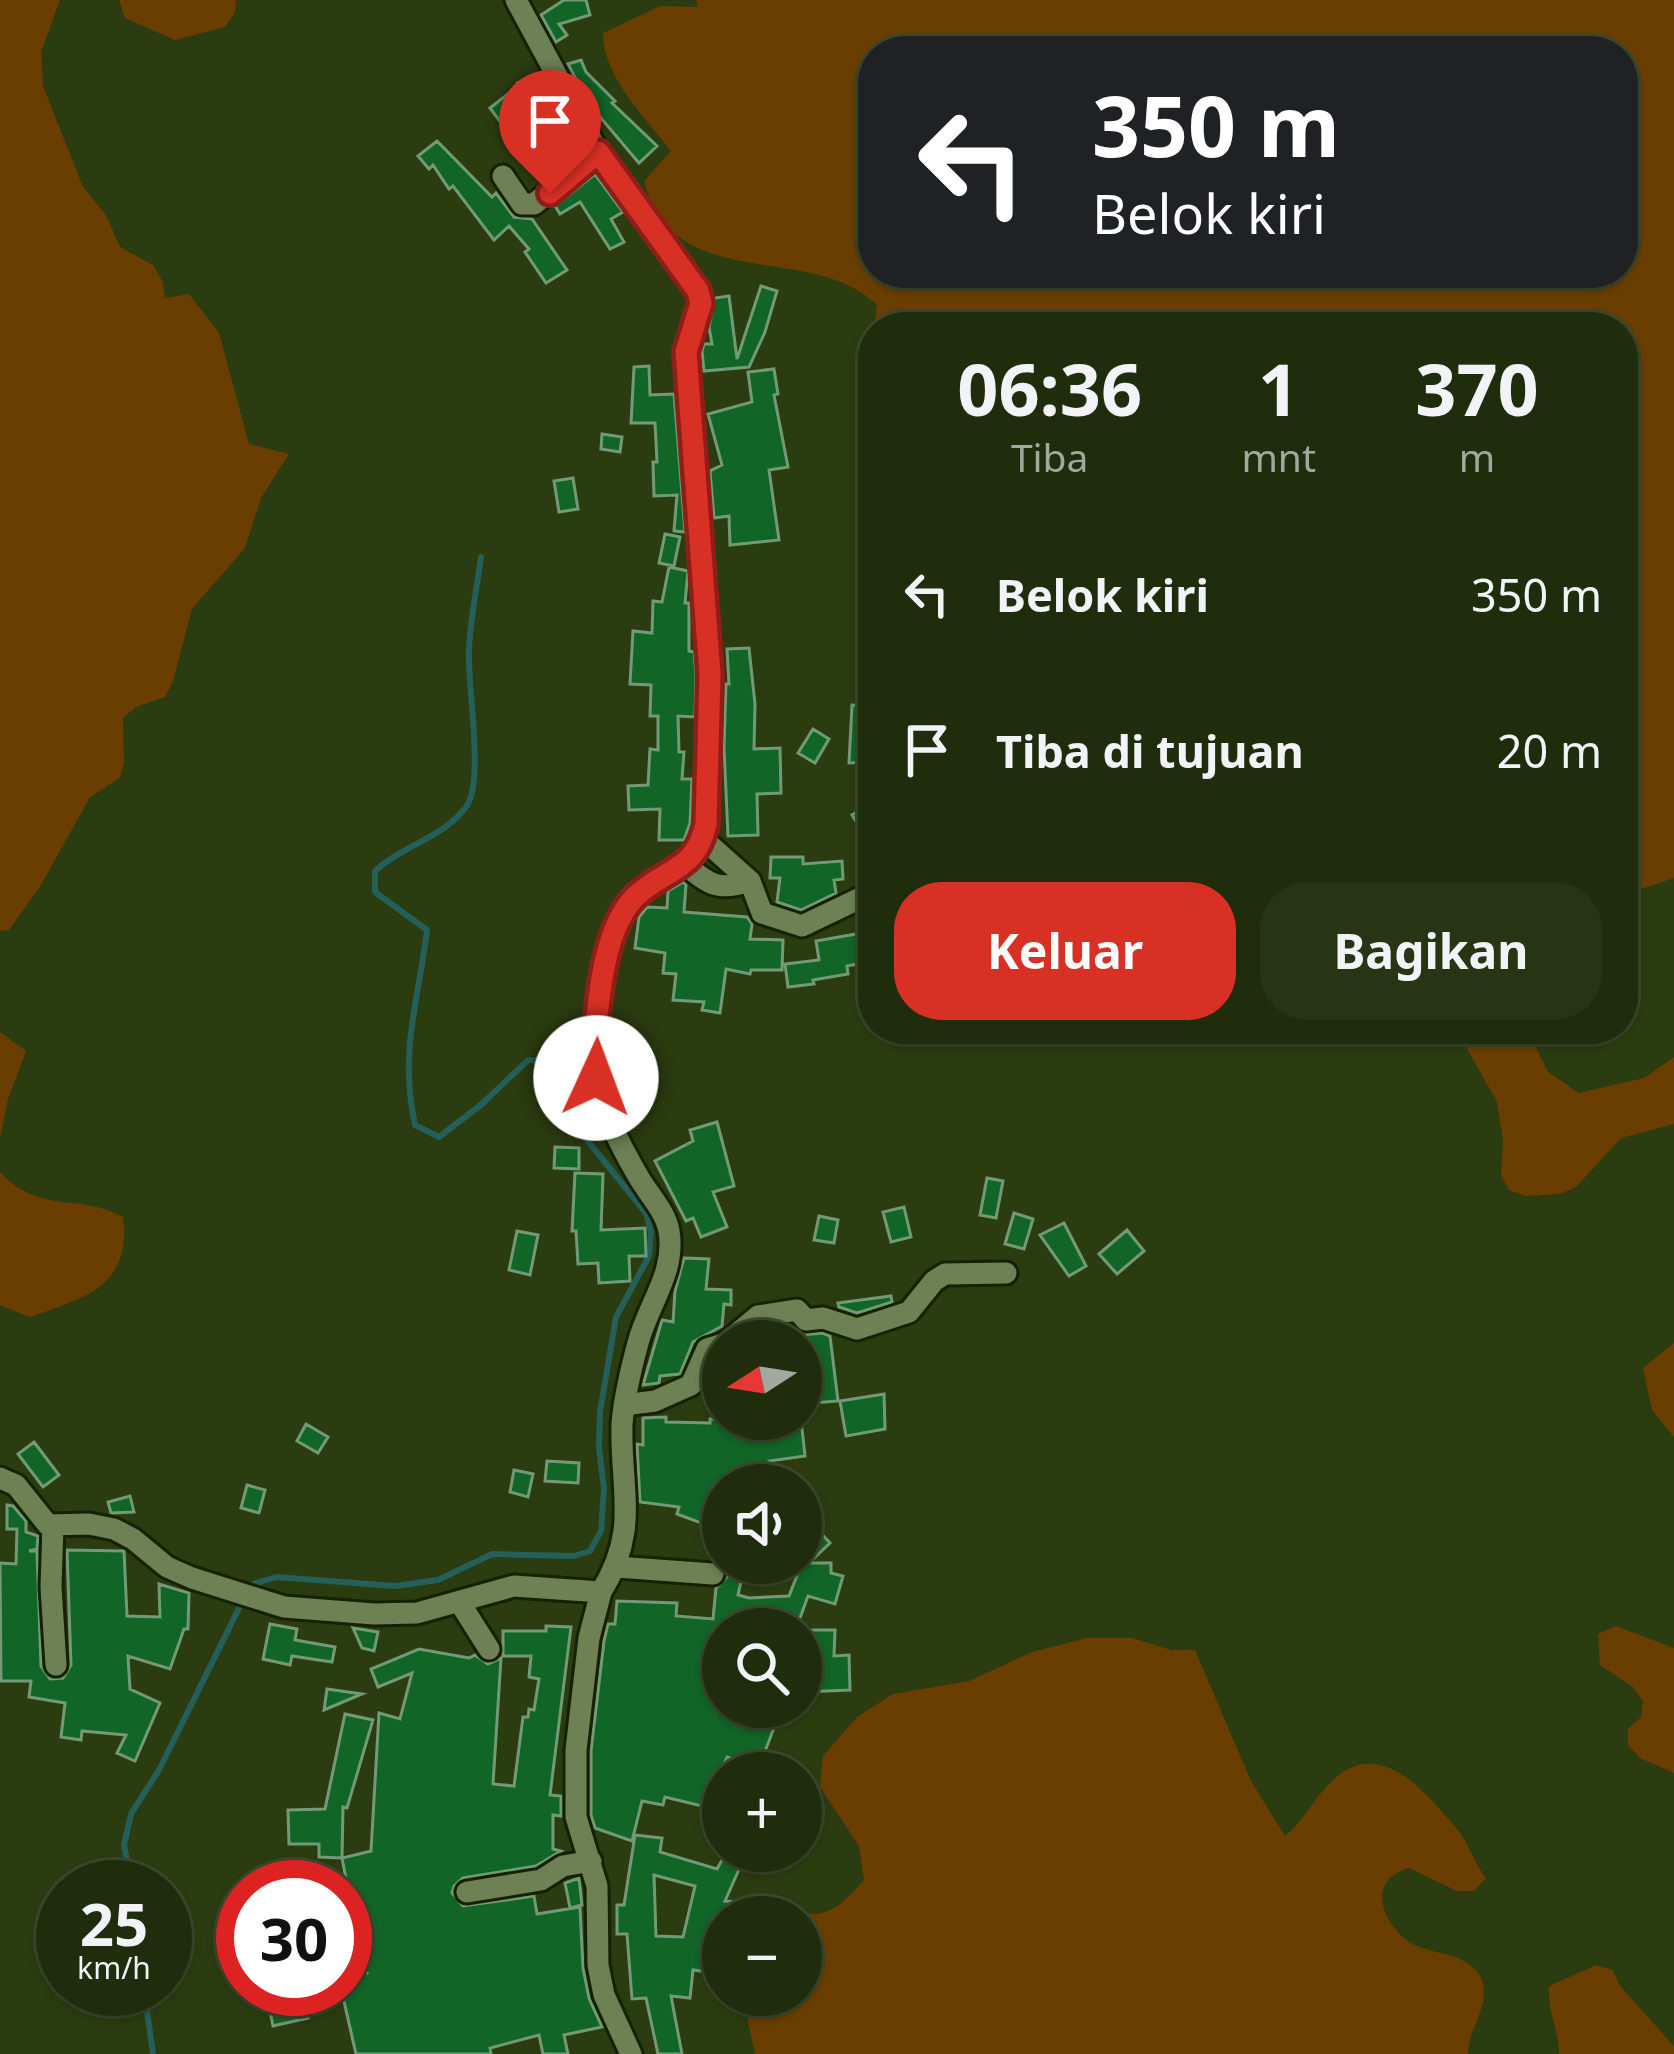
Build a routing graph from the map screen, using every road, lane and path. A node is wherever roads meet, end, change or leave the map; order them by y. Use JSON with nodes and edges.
{"nodes":[{"id":1,"x":516,"y":0,"type":"edge"},
{"id":2,"x":598,"y":152,"type":"junction"},
{"id":3,"x":503,"y":176,"type":"dead end"},
{"id":4,"x":703,"y":839,"type":"junction"},
{"id":5,"x":686,"y":865,"type":"junction"},
{"id":6,"x":750,"y":881,"type":"junction"},
{"id":7,"x":858,"y":899,"type":"edge"},
{"id":8,"x":1006,"y":1273,"type":"dead end"},
{"id":9,"x":753,"y":1320,"type":"edge"},
{"id":10,"x":806,"y":1320,"type":"edge"},
{"id":11,"x":806,"y":1320,"type":"edge"},
{"id":12,"x":702,"y":1363,"type":"edge"},
{"id":13,"x":625,"y":1406,"type":"junction"},
{"id":14,"x":0,"y":1478,"type":"edge"},
{"id":15,"x":53,"y":1526,"type":"junction"},
{"id":16,"x":617,"y":1567,"type":"junction"},
{"id":17,"x":702,"y":1573,"type":"edge"},
{"id":18,"x":602,"y":1592,"type":"junction"},
{"id":19,"x":460,"y":1603,"type":"junction"},
{"id":20,"x":489,"y":1649,"type":"dead end"},
{"id":21,"x":56,"y":1665,"type":"dead end"},
{"id":22,"x":591,"y":1862,"type":"junction"},
{"id":23,"x":467,"y":1892,"type":"dead end"},
{"id":24,"x":631,"y":2054,"type":"edge"}],
"edges":[{"from":1,"to":2,"type":"street"},
{"from":2,"to":3,"type":"street"},
{"from":2,"to":4,"type":"street"},
{"from":4,"to":5,"type":"street"},
{"from":4,"to":6,"type":"street"},
{"from":5,"to":6,"type":"street"},
{"from":5,"to":13,"type":"street"},
{"from":6,"to":7,"type":"street"},
{"from":8,"to":11,"type":"street"},
{"from":9,"to":10,"type":"street"},
{"from":12,"to":13,"type":"street"},
{"from":13,"to":16,"type":"street"},
{"from":14,"to":15,"type":"street"},
{"from":15,"to":19,"type":"street"},
{"from":15,"to":21,"type":"street"},
{"from":16,"to":17,"type":"street"},
{"from":16,"to":18,"type":"street"},
{"from":18,"to":19,"type":"street"},
{"from":18,"to":22,"type":"street"},
{"from":19,"to":20,"type":"street"},
{"from":22,"to":23,"type":"street"},
{"from":22,"to":24,"type":"street"}]}
